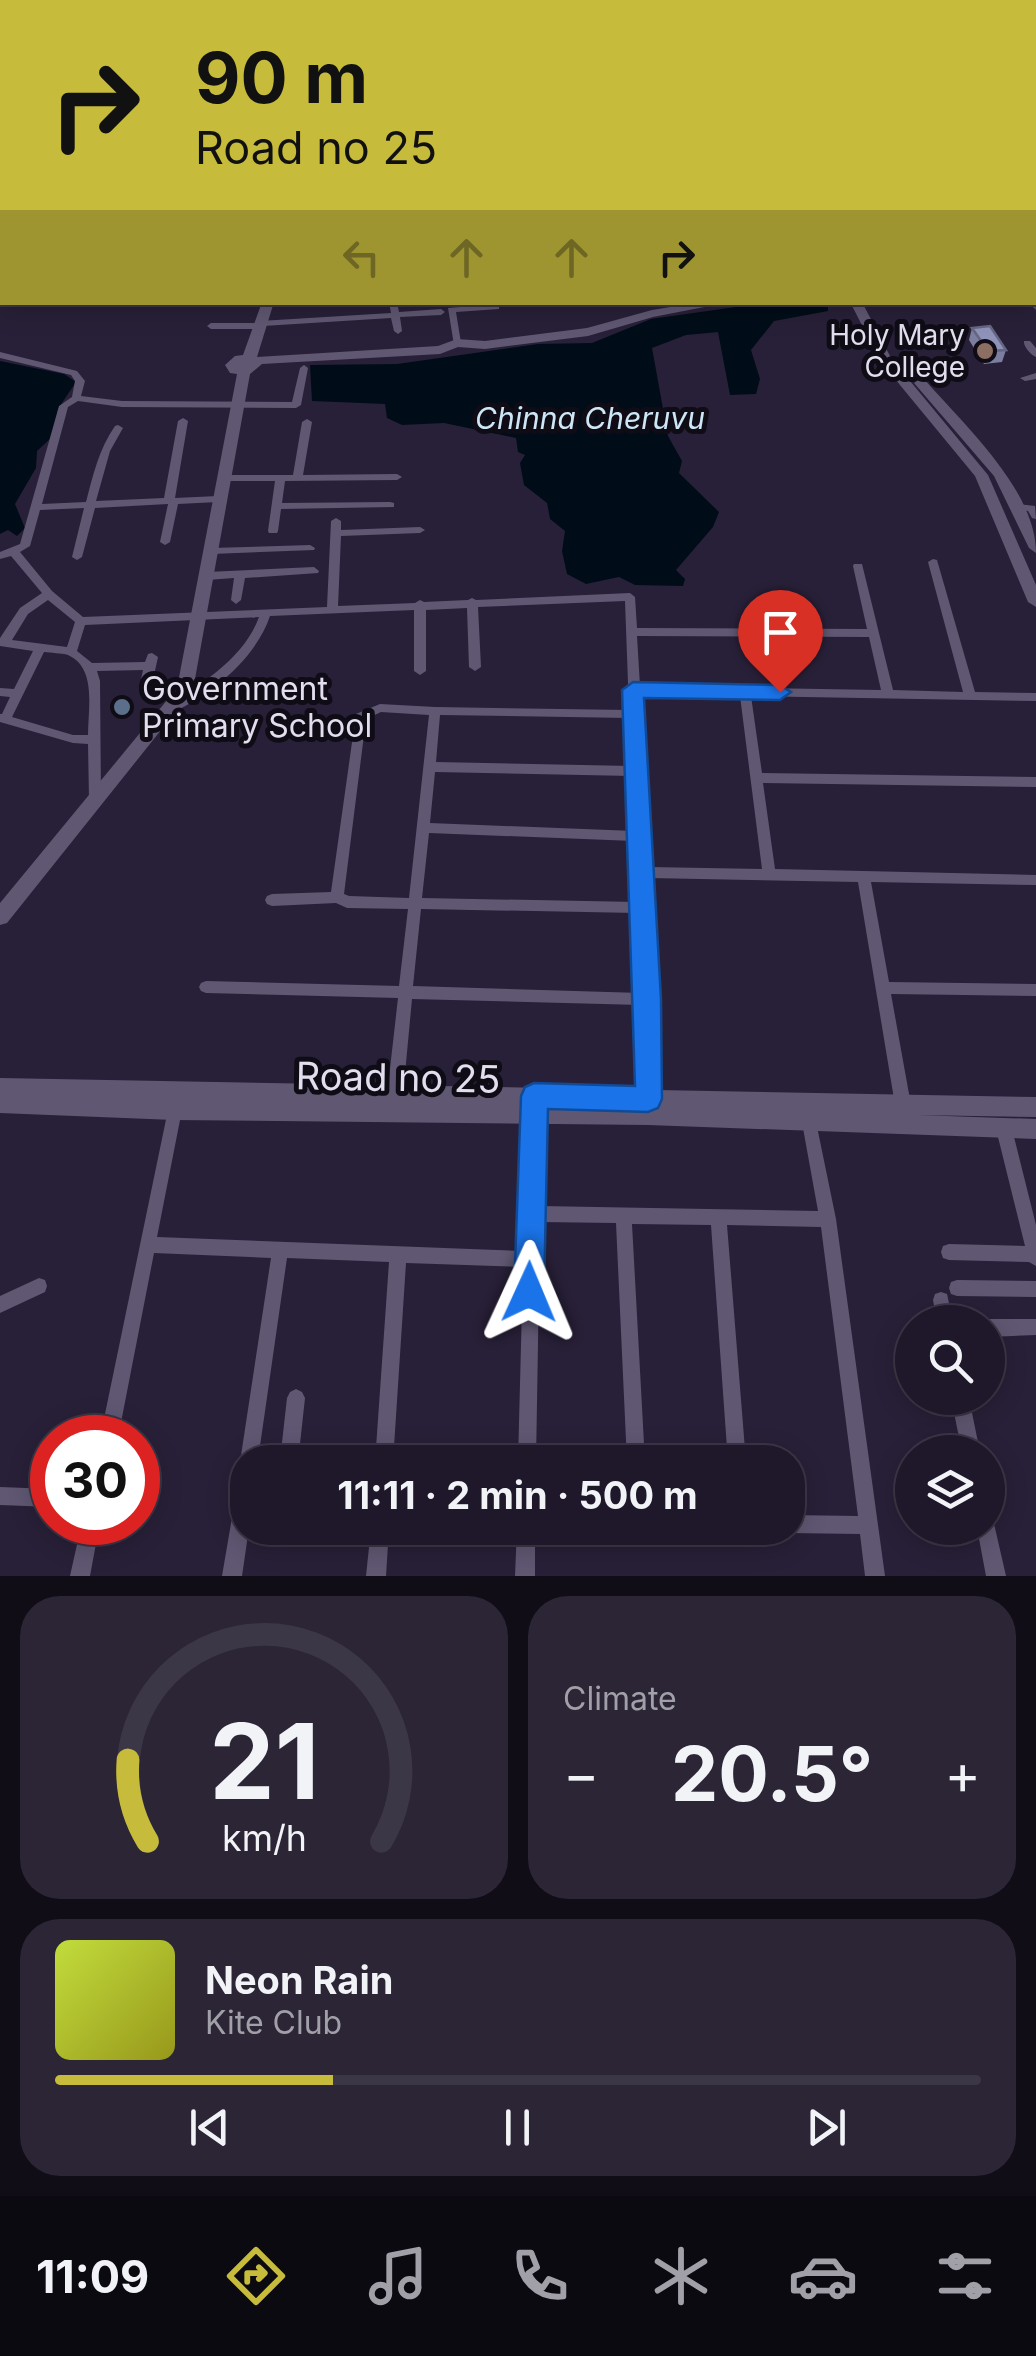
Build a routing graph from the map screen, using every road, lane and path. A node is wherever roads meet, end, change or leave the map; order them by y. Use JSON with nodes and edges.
{"nodes":[{"id":1,"x":267,"y":305,"type":"edge"},
{"id":2,"x":394,"y":305,"type":"edge"},
{"id":3,"x":706,"y":305,"type":"edge"},
{"id":4,"x":857,"y":305,"type":"edge"},
{"id":5,"x":871,"y":305,"type":"edge"},
{"id":6,"x":496,"y":307,"type":"dead end"},
{"id":7,"x":441,"y":312,"type":"edge"},
{"id":8,"x":396,"y":315,"type":"junction"},
{"id":9,"x":260,"y":325,"type":"junction"},
{"id":10,"x":212,"y":326,"type":"dead end"},
{"id":11,"x":398,"y":332,"type":"dead end"},
{"id":12,"x":458,"y":343,"type":"junction"},
{"id":13,"x":1027,"y":343,"type":"dead end"},
{"id":14,"x":1036,"y":354,"type":"edge"},
{"id":15,"x":0,"y":355,"type":"edge"},
{"id":16,"x":249,"y":363,"type":"junction"},
{"id":17,"x":304,"y":368,"type":"dead end"},
{"id":18,"x":76,"y":398,"type":"junction"},
{"id":19,"x":239,"y":403,"type":"junction"},
{"id":20,"x":183,"y":421,"type":"dead end"},
{"id":21,"x":306,"y":422,"type":"dead end"},
{"id":22,"x":118,"y":428,"type":"dead end"},
{"id":23,"x":994,"y":468,"type":"junction"},
{"id":24,"x":977,"y":471,"type":"junction"},
{"id":25,"x":398,"y":477,"type":"dead end"},
{"id":26,"x":223,"y":478,"type":"junction"},
{"id":27,"x":280,"y":478,"type":"junction"},
{"id":28,"x":297,"y":478,"type":"junction"},
{"id":29,"x":218,"y":500,"type":"junction"},
{"id":30,"x":172,"y":501,"type":"junction"},
{"id":31,"x":94,"y":504,"type":"junction"},
{"id":32,"x":390,"y":505,"type":"dead end"},
{"id":33,"x":276,"y":506,"type":"junction"},
{"id":34,"x":36,"y":507,"type":"junction"},
{"id":35,"x":1018,"y":507,"type":"junction"},
{"id":36,"x":1036,"y":516,"type":"edge"},
{"id":37,"x":273,"y":530,"type":"dead end"},
{"id":38,"x":420,"y":530,"type":"dead end"},
{"id":39,"x":166,"y":542,"type":"dead end"},
{"id":40,"x":310,"y":548,"type":"dead end"},
{"id":41,"x":1036,"y":548,"type":"edge"},
{"id":42,"x":210,"y":551,"type":"junction"},
{"id":43,"x":6,"y":553,"type":"edge"},
{"id":44,"x":77,"y":557,"type":"dead end"},
{"id":45,"x":933,"y":562,"type":"dead end"},
{"id":46,"x":858,"y":566,"type":"dead end"},
{"id":47,"x":314,"y":571,"type":"dead end"},
{"id":48,"x":240,"y":574,"type":"junction"},
{"id":49,"x":207,"y":576,"type":"junction"},
{"id":50,"x":48,"y":594,"type":"junction"},
{"id":51,"x":236,"y":600,"type":"dead end"},
{"id":52,"x":472,"y":602,"type":"junction"},
{"id":53,"x":1036,"y":602,"type":"edge"},
{"id":54,"x":420,"y":604,"type":"junction"},
{"id":55,"x":332,"y":610,"type":"junction"},
{"id":56,"x":266,"y":612,"type":"junction"},
{"id":57,"x":200,"y":616,"type":"junction"},
{"id":58,"x":81,"y":621,"type":"junction"},
{"id":59,"x":632,"y":632,"type":"junction"},
{"id":60,"x":874,"y":633,"type":"junction"},
{"id":61,"x":2,"y":643,"type":"edge"},
{"id":62,"x":39,"y":650,"type":"junction"},
{"id":63,"x":71,"y":652,"type":"junction"},
{"id":64,"x":90,"y":667,"type":"junction"},
{"id":65,"x":475,"y":668,"type":"dead end"},
{"id":66,"x":420,"y":671,"type":"dead end"},
{"id":67,"x":186,"y":684,"type":"junction"},
{"id":68,"x":633,"y":690,"type":"junction"},
{"id":69,"x":0,"y":692,"type":"edge"},
{"id":70,"x":744,"y":692,"type":"junction"},
{"id":71,"x":18,"y":693,"type":"junction"},
{"id":72,"x":888,"y":694,"type":"junction"},
{"id":73,"x":970,"y":696,"type":"junction"},
{"id":74,"x":1036,"y":697,"type":"edge"},
{"id":75,"x":435,"y":710,"type":"junction"},
{"id":76,"x":167,"y":712,"type":"junction"},
{"id":77,"x":634,"y":714,"type":"junction"},
{"id":78,"x":3,"y":719,"type":"edge"},
{"id":79,"x":94,"y":740,"type":"junction"},
{"id":80,"x":428,"y":767,"type":"junction"},
{"id":81,"x":636,"y":770,"type":"junction"},
{"id":82,"x":756,"y":778,"type":"junction"},
{"id":83,"x":1036,"y":782,"type":"edge"},
{"id":84,"x":95,"y":799,"type":"junction"},
{"id":85,"x":422,"y":828,"type":"junction"},
{"id":86,"x":639,"y":836,"type":"junction"},
{"id":87,"x":640,"y":872,"type":"junction"},
{"id":88,"x":769,"y":875,"type":"junction"},
{"id":89,"x":864,"y":878,"type":"junction"},
{"id":90,"x":1036,"y":880,"type":"edge"},
{"id":91,"x":338,"y":896,"type":"junction"},
{"id":92,"x":272,"y":900,"type":"dead end"},
{"id":93,"x":415,"y":902,"type":"junction"},
{"id":94,"x":644,"y":908,"type":"junction"},
{"id":95,"x":1,"y":915,"type":"edge"},
{"id":96,"x":206,"y":986,"type":"dead end"},
{"id":97,"x":884,"y":988,"type":"junction"},
{"id":98,"x":1036,"y":990,"type":"edge"},
{"id":99,"x":405,"y":993,"type":"junction"},
{"id":100,"x":648,"y":999,"type":"junction"},
{"id":101,"x":0,"y":1088,"type":"edge"},
{"id":102,"x":395,"y":1095,"type":"junction"},
{"id":103,"x":58,"y":1098,"type":"junction"},
{"id":104,"x":0,"y":1103,"type":"edge"},
{"id":105,"x":534,"y":1105,"type":"junction"},
{"id":106,"x":903,"y":1105,"type":"junction"},
{"id":107,"x":648,"y":1107,"type":"junction"},
{"id":108,"x":1036,"y":1107,"type":"edge"},
{"id":109,"x":174,"y":1110,"type":"junction"},
{"id":110,"x":809,"y":1112,"type":"junction"},
{"id":111,"x":1036,"y":1129,"type":"edge"},
{"id":112,"x":1004,"y":1130,"type":"junction"},
{"id":113,"x":530,"y":1214,"type":"junction"},
{"id":114,"x":624,"y":1215,"type":"junction"},
{"id":115,"x":718,"y":1217,"type":"junction"},
{"id":116,"x":828,"y":1218,"type":"junction"},
{"id":117,"x":1033,"y":1233,"type":"edge"},
{"id":118,"x":149,"y":1245,"type":"junction"},
{"id":119,"x":280,"y":1250,"type":"junction"},
{"id":120,"x":949,"y":1252,"type":"dead end"},
{"id":121,"x":398,"y":1254,"type":"junction"},
{"id":122,"x":1036,"y":1255,"type":"edge"},
{"id":123,"x":530,"y":1258,"type":"junction"},
{"id":124,"x":40,"y":1286,"type":"dead end"},
{"id":125,"x":957,"y":1288,"type":"dead end"},
{"id":126,"x":1036,"y":1289,"type":"edge"},
{"id":127,"x":941,"y":1300,"type":"dead end"},
{"id":128,"x":0,"y":1305,"type":"edge"},
{"id":129,"x":942,"y":1305,"type":"edge"},
{"id":130,"x":1036,"y":1327,"type":"edge"},
{"id":131,"x":1005,"y":1328,"type":"edge"},
{"id":132,"x":296,"y":1398,"type":"dead end"},
{"id":133,"x":114,"y":1415,"type":"edge"},
{"id":134,"x":251,"y":1445,"type":"edge"},
{"id":135,"x":292,"y":1445,"type":"edge"},
{"id":136,"x":385,"y":1445,"type":"edge"},
{"id":137,"x":527,"y":1445,"type":"edge"},
{"id":138,"x":635,"y":1445,"type":"edge"},
{"id":139,"x":736,"y":1445,"type":"edge"},
{"id":140,"x":0,"y":1496,"type":"edge"},
{"id":141,"x":30,"y":1497,"type":"edge"},
{"id":142,"x":805,"y":1524,"type":"edge"},
{"id":143,"x":869,"y":1525,"type":"junction"},
{"id":144,"x":86,"y":1545,"type":"edge"},
{"id":145,"x":237,"y":1545,"type":"edge"},
{"id":146,"x":379,"y":1545,"type":"edge"},
{"id":147,"x":526,"y":1545,"type":"edge"},
{"id":148,"x":990,"y":1545,"type":"edge"},
{"id":149,"x":80,"y":1576,"type":"edge"},
{"id":150,"x":232,"y":1576,"type":"edge"},
{"id":151,"x":376,"y":1576,"type":"edge"},
{"id":152,"x":525,"y":1576,"type":"edge"},
{"id":153,"x":876,"y":1576,"type":"edge"},
{"id":154,"x":996,"y":1576,"type":"edge"}],
"edges":[{"from":1,"to":9,"type":"street"},
{"from":2,"to":8,"type":"street"},
{"from":3,"to":12,"type":"street"},
{"from":4,"to":24,"type":"street"},
{"from":5,"to":23,"type":"street"},
{"from":6,"to":12,"type":"street"},
{"from":7,"to":8,"type":"street"},
{"from":8,"to":9,"type":"street"},
{"from":8,"to":11,"type":"street"},
{"from":9,"to":10,"type":"street"},
{"from":9,"to":16,"type":"street"},
{"from":12,"to":16,"type":"street"},
{"from":13,"to":14,"type":"street"},
{"from":15,"to":18,"type":"street"},
{"from":16,"to":19,"type":"street"},
{"from":17,"to":19,"type":"street"},
{"from":18,"to":19,"type":"street"},
{"from":18,"to":34,"type":"street"},
{"from":19,"to":26,"type":"street"},
{"from":20,"to":30,"type":"street"},
{"from":21,"to":28,"type":"street"},
{"from":22,"to":31,"type":"street"},
{"from":23,"to":24,"type":"street"},
{"from":23,"to":35,"type":"street"},
{"from":24,"to":53,"type":"street"},
{"from":25,"to":28,"type":"street"},
{"from":26,"to":27,"type":"street"},
{"from":26,"to":29,"type":"street"},
{"from":27,"to":28,"type":"street"},
{"from":27,"to":33,"type":"street"},
{"from":29,"to":30,"type":"street"},
{"from":29,"to":42,"type":"street"},
{"from":30,"to":31,"type":"street"},
{"from":30,"to":39,"type":"street"},
{"from":31,"to":34,"type":"street"},
{"from":31,"to":44,"type":"street"},
{"from":32,"to":33,"type":"street"},
{"from":33,"to":37,"type":"street"},
{"from":34,"to":43,"type":"street"},
{"from":35,"to":36,"type":"street"},
{"from":35,"to":41,"type":"street"},
{"from":38,"to":55,"type":"street"},
{"from":40,"to":42,"type":"street"},
{"from":42,"to":49,"type":"street"},
{"from":43,"to":50,"type":"street"},
{"from":45,"to":73,"type":"street"},
{"from":46,"to":60,"type":"street"},
{"from":47,"to":48,"type":"street"},
{"from":48,"to":49,"type":"street"},
{"from":48,"to":51,"type":"street"},
{"from":49,"to":57,"type":"street"},
{"from":50,"to":58,"type":"street"},
{"from":50,"to":61,"type":"street"},
{"from":52,"to":54,"type":"street"},
{"from":52,"to":59,"type":"street"},
{"from":52,"to":65,"type":"street"},
{"from":54,"to":55,"type":"street"},
{"from":54,"to":66,"type":"street"},
{"from":55,"to":56,"type":"street"},
{"from":56,"to":57,"type":"street"},
{"from":56,"to":76,"type":"street"},
{"from":57,"to":58,"type":"street"},
{"from":57,"to":67,"type":"street"},
{"from":58,"to":63,"type":"street"},
{"from":59,"to":60,"type":"street"},
{"from":59,"to":68,"type":"street"},
{"from":60,"to":72,"type":"street"},
{"from":61,"to":62,"type":"street"},
{"from":62,"to":63,"type":"street"},
{"from":62,"to":71,"type":"street"},
{"from":63,"to":64,"type":"street"},
{"from":64,"to":67,"type":"street"},
{"from":64,"to":79,"type":"street"},
{"from":67,"to":76,"type":"street"},
{"from":68,"to":70,"type":"street"},
{"from":68,"to":77,"type":"street"},
{"from":69,"to":71,"type":"street"},
{"from":70,"to":72,"type":"street"},
{"from":70,"to":82,"type":"street"},
{"from":71,"to":78,"type":"street"},
{"from":72,"to":73,"type":"street"},
{"from":73,"to":74,"type":"street"},
{"from":75,"to":77,"type":"street"},
{"from":75,"to":80,"type":"street"},
{"from":75,"to":91,"type":"street"},
{"from":76,"to":84,"type":"street"},
{"from":77,"to":81,"type":"street"},
{"from":78,"to":79,"type":"street"},
{"from":79,"to":84,"type":"street"},
{"from":80,"to":81,"type":"street"},
{"from":80,"to":85,"type":"street"},
{"from":81,"to":86,"type":"street"},
{"from":82,"to":83,"type":"street"},
{"from":82,"to":88,"type":"street"},
{"from":84,"to":95,"type":"street"},
{"from":85,"to":86,"type":"street"},
{"from":85,"to":93,"type":"street"},
{"from":86,"to":87,"type":"street"},
{"from":87,"to":88,"type":"street"},
{"from":87,"to":94,"type":"street"},
{"from":88,"to":89,"type":"street"},
{"from":89,"to":90,"type":"street"},
{"from":89,"to":97,"type":"street"},
{"from":91,"to":92,"type":"street"},
{"from":91,"to":93,"type":"street"},
{"from":93,"to":94,"type":"street"},
{"from":93,"to":99,"type":"street"},
{"from":94,"to":100,"type":"street"},
{"from":96,"to":99,"type":"street"},
{"from":97,"to":98,"type":"street"},
{"from":97,"to":106,"type":"street"},
{"from":99,"to":100,"type":"street"},
{"from":99,"to":102,"type":"street"},
{"from":100,"to":107,"type":"street"},
{"from":101,"to":103,"type":"street","name":"Road no 25"},
{"from":102,"to":103,"type":"street","name":"Road no 25"},
{"from":102,"to":105,"type":"street","name":"Road no 25"},
{"from":103,"to":104,"type":"street","name":"Road no 25"},
{"from":103,"to":109,"type":"street","name":"Road no 25"},
{"from":105,"to":107,"type":"street","name":"Road no 25"},
{"from":105,"to":109,"type":"street","name":"Road no 25"},
{"from":105,"to":113,"type":"street"},
{"from":106,"to":108,"type":"street","name":"Road no 25"},
{"from":106,"to":110,"type":"street","name":"Road no 25"},
{"from":107,"to":110,"type":"street","name":"Road no 25"},
{"from":109,"to":118,"type":"street"},
{"from":110,"to":112,"type":"street","name":"Road no 25"},
{"from":110,"to":116,"type":"street"},
{"from":111,"to":112,"type":"street","name":"Road no 25"},
{"from":112,"to":117,"type":"street"},
{"from":113,"to":114,"type":"street"},
{"from":113,"to":123,"type":"street"},
{"from":114,"to":115,"type":"street"},
{"from":114,"to":138,"type":"street"},
{"from":115,"to":116,"type":"street"},
{"from":115,"to":139,"type":"street"},
{"from":116,"to":143,"type":"street"},
{"from":117,"to":122,"type":"street"},
{"from":118,"to":119,"type":"street"},
{"from":118,"to":133,"type":"street"},
{"from":119,"to":121,"type":"street"},
{"from":119,"to":134,"type":"street"},
{"from":120,"to":122,"type":"street"},
{"from":121,"to":123,"type":"street"},
{"from":121,"to":136,"type":"street"},
{"from":123,"to":137,"type":"street"},
{"from":124,"to":128,"type":"street"},
{"from":125,"to":126,"type":"street"},
{"from":127,"to":129,"type":"street"},
{"from":130,"to":131,"type":"street"},
{"from":132,"to":135,"type":"street"},
{"from":140,"to":141,"type":"street"},
{"from":142,"to":143,"type":"street"},
{"from":143,"to":153,"type":"street"},
{"from":144,"to":149,"type":"street"},
{"from":145,"to":150,"type":"street"},
{"from":146,"to":151,"type":"street"},
{"from":147,"to":152,"type":"street"},
{"from":148,"to":154,"type":"street"}]}
